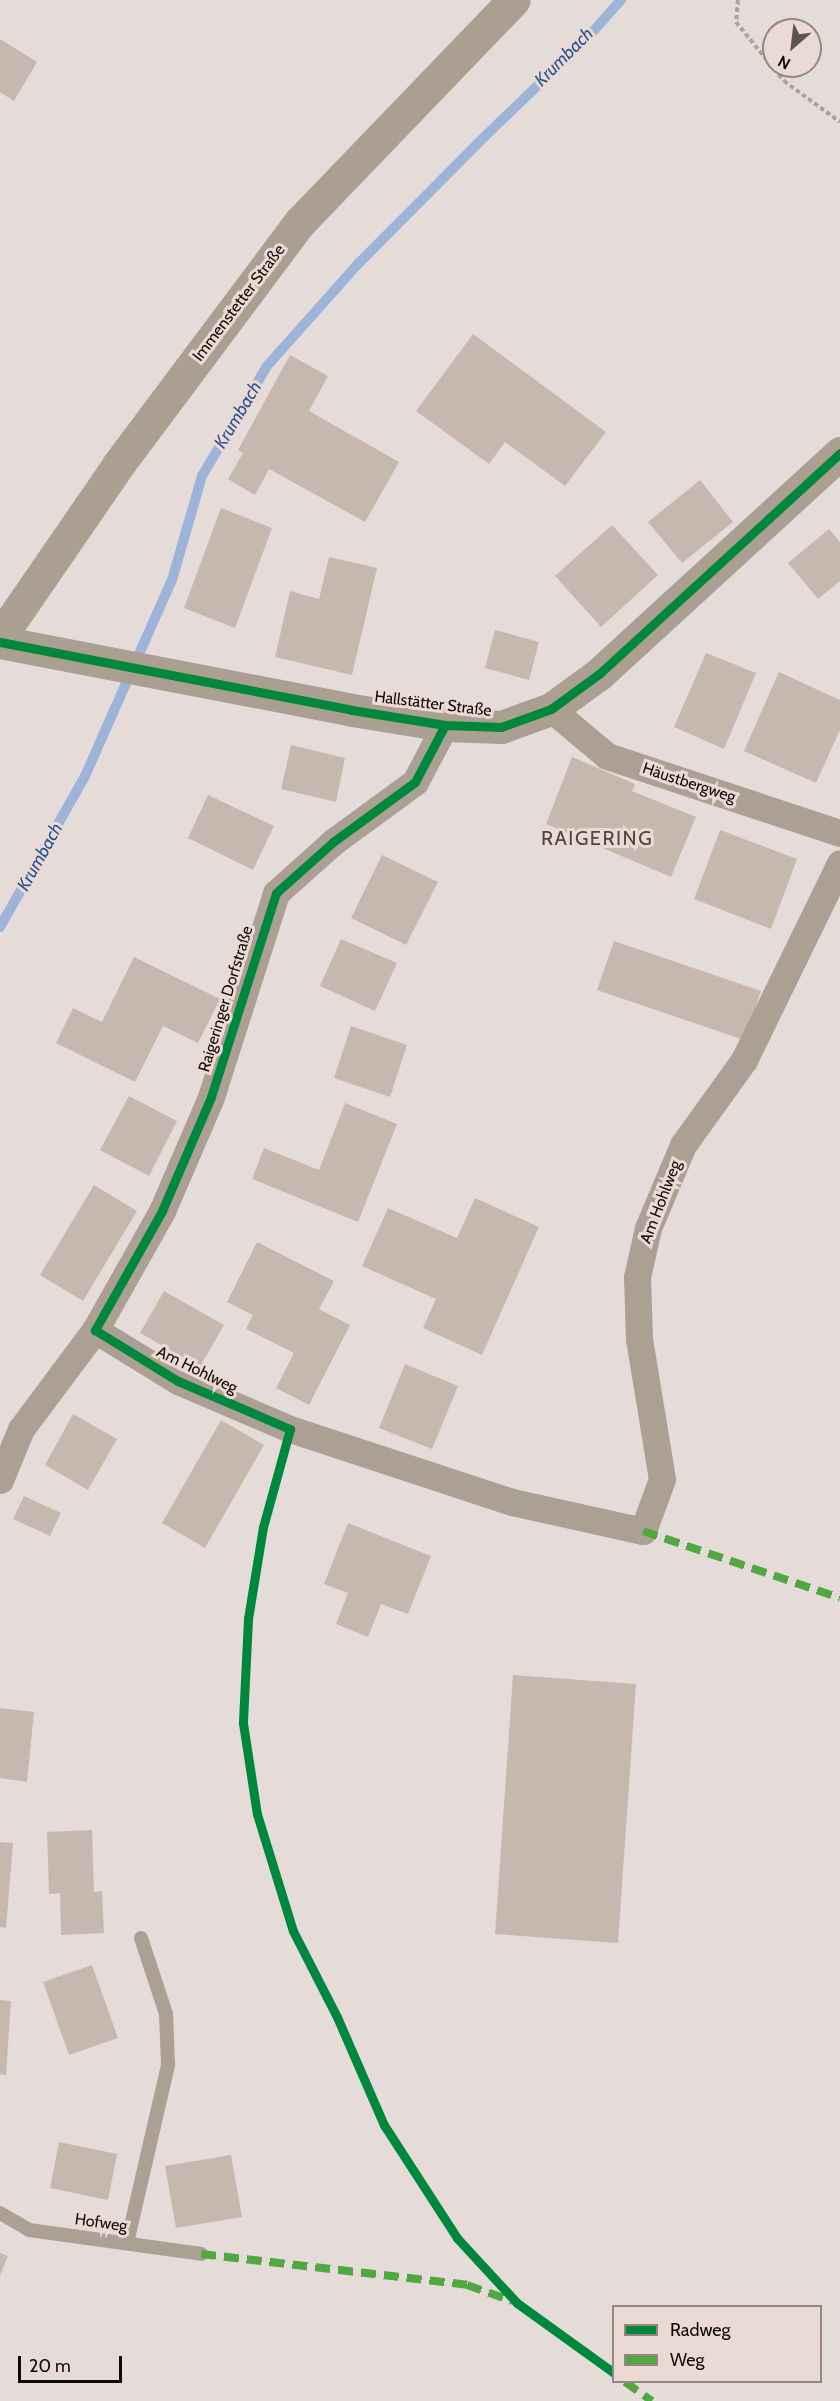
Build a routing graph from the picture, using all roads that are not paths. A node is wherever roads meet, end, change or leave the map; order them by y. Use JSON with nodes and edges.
{"nodes":[{"id":1,"x":514,"y":0,"type":"edge"},
{"id":2,"x":840,"y":453,"type":"edge"},
{"id":3,"x":0,"y":637,"type":"edge"},
{"id":4,"x":0,"y":642,"type":"edge"},
{"id":5,"x":551,"y":709,"type":"junction"},
{"id":6,"x":445,"y":724,"type":"junction"},
{"id":7,"x":840,"y":833,"type":"edge"},
{"id":8,"x":840,"y":863,"type":"edge"},
{"id":9,"x":95,"y":1330,"type":"junction"},
{"id":10,"x":0,"y":1480,"type":"edge"},
{"id":11,"x":141,"y":1938,"type":"dead end"},
{"id":12,"x":0,"y":2213,"type":"edge"},
{"id":13,"x":127,"y":2243,"type":"junction"},
{"id":14,"x":201,"y":2253,"type":"dead end"}],
"edges":[{"from":1,"to":3,"type":"street","name":"Immenstetter Straße"},
{"from":2,"to":5,"type":"street","name":"Hallstätter Straße"},
{"from":4,"to":6,"type":"street","name":"Hallstätter Straße"},
{"from":5,"to":6,"type":"street","name":"Hallstätter Straße"},
{"from":5,"to":7,"type":"street","name":"Häustbergweg"},
{"from":6,"to":9,"type":"street","name":"Raigeringer Dorfstraße"},
{"from":8,"to":9,"type":"street","name":"Am Hohlweg"},
{"from":9,"to":10,"type":"street","name":"Raigeringer Dorfstraße"},
{"from":11,"to":13,"type":"lane"},
{"from":12,"to":13,"type":"lane","name":"Hofweg"},
{"from":13,"to":14,"type":"lane","name":"Hofweg"}]}
